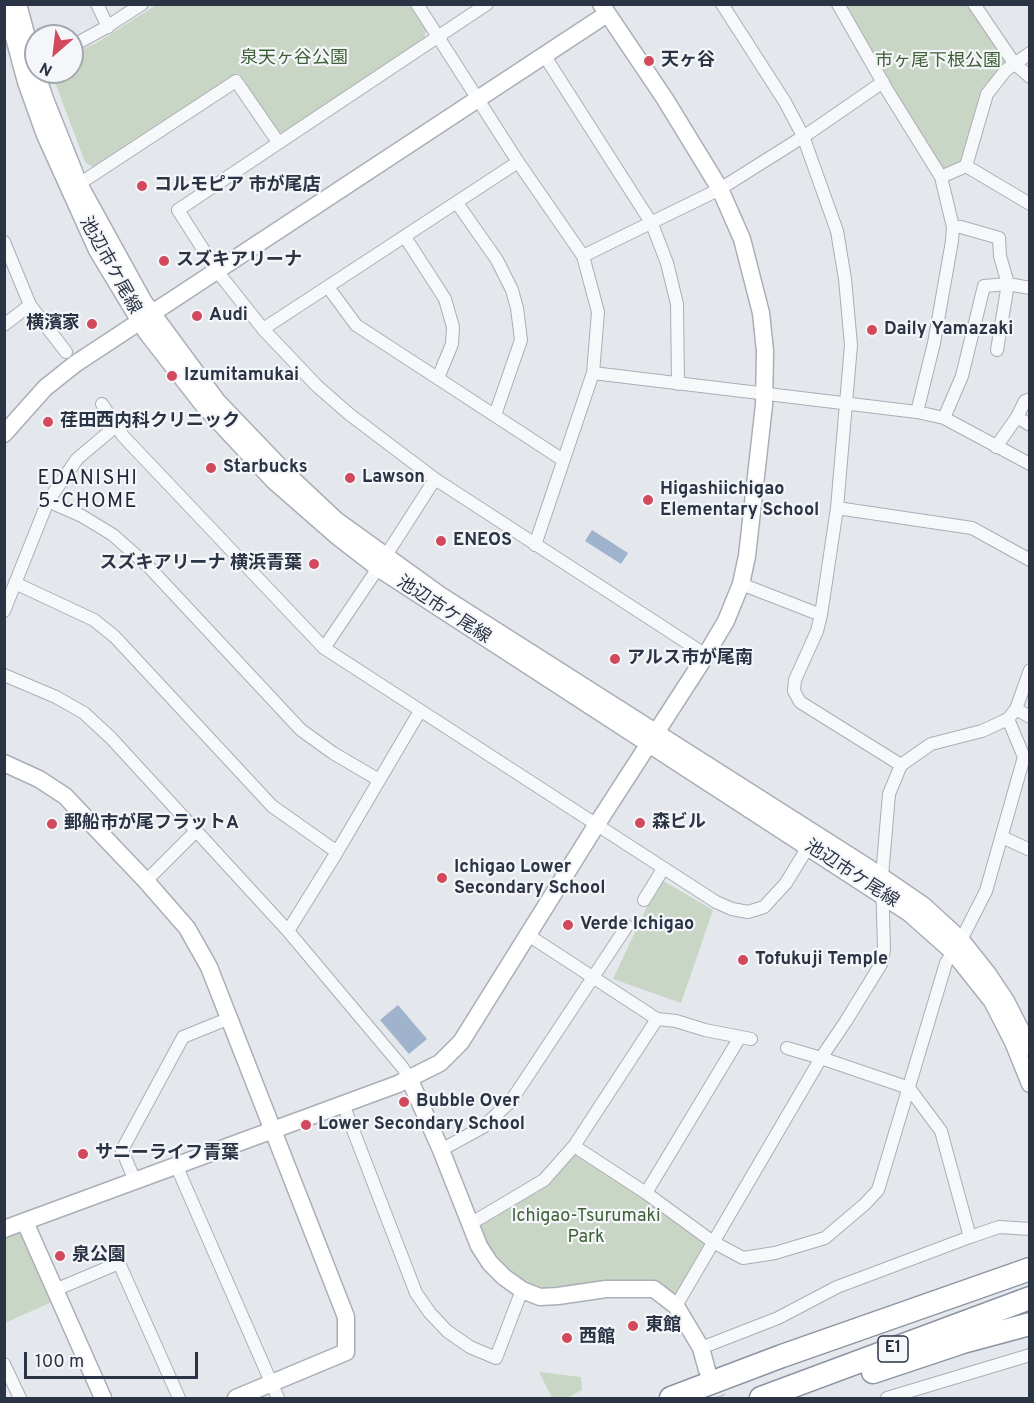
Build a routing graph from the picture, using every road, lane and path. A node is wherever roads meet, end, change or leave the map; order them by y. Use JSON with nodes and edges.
{"nodes":[{"id":1,"x":6,"y":4,"type":"edge"},
{"id":2,"x":18,"y":4,"type":"edge"},
{"id":3,"x":97,"y":4,"type":"edge"},
{"id":4,"x":142,"y":4,"type":"edge"},
{"id":5,"x":417,"y":4,"type":"edge"},
{"id":6,"x":487,"y":4,"type":"edge"},
{"id":7,"x":722,"y":4,"type":"edge"},
{"id":8,"x":838,"y":4,"type":"edge"},
{"id":9,"x":974,"y":4,"type":"edge"},
{"id":10,"x":604,"y":9,"type":"edge"},
{"id":11,"x":24,"y":26,"type":"edge"},
{"id":12,"x":108,"y":27,"type":"junction"},
{"id":13,"x":438,"y":38,"type":"junction"},
{"id":14,"x":84,"y":40,"type":"edge"},
{"id":15,"x":1029,"y":53,"type":"edge"},
{"id":16,"x":544,"y":55,"type":"junction"},
{"id":17,"x":1014,"y":63,"type":"junction"},
{"id":18,"x":1029,"y":77,"type":"edge"},
{"id":19,"x":883,"y":82,"type":"junction"},
{"id":20,"x":40,"y":84,"type":"edge"},
{"id":21,"x":477,"y":100,"type":"junction"},
{"id":22,"x":803,"y":136,"type":"junction"},
{"id":23,"x":278,"y":142,"type":"junction"},
{"id":24,"x":518,"y":162,"type":"junction"},
{"id":25,"x":966,"y":166,"type":"junction"},
{"id":26,"x":941,"y":177,"type":"junction"},
{"id":27,"x":79,"y":184,"type":"junction"},
{"id":28,"x":720,"y":189,"type":"junction"},
{"id":29,"x":457,"y":203,"type":"junction"},
{"id":30,"x":1029,"y":204,"type":"edge"},
{"id":31,"x":652,"y":224,"type":"junction"},
{"id":32,"x":953,"y":226,"type":"junction"},
{"id":33,"x":405,"y":237,"type":"junction"},
{"id":34,"x":4,"y":242,"type":"edge"},
{"id":35,"x":582,"y":256,"type":"junction"},
{"id":36,"x":217,"y":271,"type":"junction"},
{"id":37,"x":1008,"y":284,"type":"junction"},
{"id":38,"x":1028,"y":284,"type":"edge"},
{"id":39,"x":328,"y":287,"type":"junction"},
{"id":40,"x":30,"y":305,"type":"junction"},
{"id":41,"x":146,"y":318,"type":"junction"},
{"id":42,"x":4,"y":325,"type":"edge"},
{"id":43,"x":263,"y":329,"type":"junction"},
{"id":44,"x":997,"y":350,"type":"dead end"},
{"id":45,"x":66,"y":352,"type":"dead end"},
{"id":46,"x":593,"y":373,"type":"junction"},
{"id":47,"x":438,"y":378,"type":"junction"},
{"id":48,"x":678,"y":384,"type":"junction"},
{"id":49,"x":764,"y":395,"type":"junction"},
{"id":50,"x":1029,"y":399,"type":"edge"},
{"id":51,"x":102,"y":404,"type":"dead end"},
{"id":52,"x":845,"y":405,"type":"junction"},
{"id":53,"x":917,"y":412,"type":"junction"},
{"id":54,"x":495,"y":416,"type":"junction"},
{"id":55,"x":1017,"y":417,"type":"junction"},
{"id":56,"x":944,"y":418,"type":"junction"},
{"id":57,"x":1029,"y":425,"type":"edge"},
{"id":58,"x":116,"y":426,"type":"junction"},
{"id":59,"x":4,"y":434,"type":"edge"},
{"id":60,"x":996,"y":447,"type":"junction"},
{"id":61,"x":563,"y":460,"type":"junction"},
{"id":62,"x":1029,"y":464,"type":"edge"},
{"id":63,"x":435,"y":479,"type":"junction"},
{"id":64,"x":48,"y":501,"type":"junction"},
{"id":65,"x":837,"y":508,"type":"junction"},
{"id":66,"x":535,"y":544,"type":"junction"},
{"id":67,"x":1029,"y":560,"type":"edge"},
{"id":68,"x":382,"y":562,"type":"junction"},
{"id":69,"x":15,"y":583,"type":"junction"},
{"id":70,"x":741,"y":584,"type":"junction"},
{"id":71,"x":4,"y":611,"type":"edge"},
{"id":72,"x":821,"y":615,"type":"junction"},
{"id":73,"x":324,"y":648,"type":"junction"},
{"id":74,"x":706,"y":655,"type":"junction"},
{"id":75,"x":1029,"y":670,"type":"edge"},
{"id":76,"x":4,"y":675,"type":"edge"},
{"id":77,"x":420,"y":711,"type":"junction"},
{"id":78,"x":1012,"y":714,"type":"junction"},
{"id":79,"x":1029,"y":717,"type":"edge"},
{"id":80,"x":653,"y":738,"type":"junction"},
{"id":81,"x":4,"y":763,"type":"edge"},
{"id":82,"x":901,"y":765,"type":"junction"},
{"id":83,"x":378,"y":780,"type":"junction"},
{"id":84,"x":597,"y":825,"type":"junction"},
{"id":85,"x":196,"y":831,"type":"junction"},
{"id":86,"x":1002,"y":837,"type":"junction"},
{"id":87,"x":808,"y":847,"type":"junction"},
{"id":88,"x":1029,"y":850,"type":"edge"},
{"id":89,"x":337,"y":852,"type":"junction"},
{"id":90,"x":663,"y":869,"type":"junction"},
{"id":91,"x":882,"y":876,"type":"junction"},
{"id":92,"x":146,"y":881,"type":"junction"},
{"id":93,"x":884,"y":896,"type":"junction"},
{"id":94,"x":644,"y":900,"type":"dead end"},
{"id":95,"x":627,"y":926,"type":"dead end"},
{"id":96,"x":288,"y":931,"type":"junction"},
{"id":97,"x":528,"y":935,"type":"junction"},
{"id":98,"x":957,"y":946,"type":"junction"},
{"id":99,"x":592,"y":978,"type":"junction"},
{"id":100,"x":230,"y":1018,"type":"junction"},
{"id":101,"x":657,"y":1019,"type":"junction"},
{"id":102,"x":1027,"y":1038,"type":"edge"},
{"id":103,"x":787,"y":1048,"type":"dead end"},
{"id":104,"x":821,"y":1058,"type":"junction"},
{"id":105,"x":409,"y":1078,"type":"junction"},
{"id":106,"x":1029,"y":1084,"type":"edge"},
{"id":107,"x":909,"y":1088,"type":"junction"},
{"id":108,"x":343,"y":1104,"type":"junction"},
{"id":109,"x":273,"y":1129,"type":"junction"},
{"id":110,"x":574,"y":1146,"type":"junction"},
{"id":111,"x":441,"y":1150,"type":"junction"},
{"id":112,"x":176,"y":1165,"type":"junction"},
{"id":113,"x":135,"y":1181,"type":"junction"},
{"id":114,"x":646,"y":1192,"type":"junction"},
{"id":115,"x":25,"y":1222,"type":"junction"},
{"id":116,"x":470,"y":1224,"type":"junction"},
{"id":117,"x":4,"y":1229,"type":"edge"},
{"id":118,"x":1029,"y":1229,"type":"edge"},
{"id":119,"x":970,"y":1237,"type":"junction"},
{"id":120,"x":713,"y":1242,"type":"junction"},
{"id":121,"x":1029,"y":1263,"type":"edge"},
{"id":122,"x":55,"y":1290,"type":"junction"},
{"id":123,"x":522,"y":1290,"type":"junction"},
{"id":124,"x":1028,"y":1299,"type":"edge"},
{"id":125,"x":676,"y":1305,"type":"junction"},
{"id":126,"x":1027,"y":1325,"type":"edge"},
{"id":127,"x":701,"y":1348,"type":"junction"},
{"id":128,"x":1029,"y":1355,"type":"edge"},
{"id":129,"x":4,"y":1364,"type":"edge"},
{"id":130,"x":707,"y":1370,"type":"tunnel mouth"},
{"id":131,"x":924,"y":1386,"type":"junction"},
{"id":132,"x":275,"y":1391,"type":"edge"},
{"id":133,"x":20,"y":1398,"type":"edge"},
{"id":134,"x":103,"y":1398,"type":"edge"},
{"id":135,"x":179,"y":1398,"type":"edge"},
{"id":136,"x":236,"y":1398,"type":"edge"},
{"id":137,"x":671,"y":1398,"type":"edge"},
{"id":138,"x":760,"y":1398,"type":"edge"},
{"id":139,"x":795,"y":1398,"type":"edge"},
{"id":140,"x":887,"y":1398,"type":"edge"},
{"id":141,"x":929,"y":1398,"type":"edge"}],
"edges":[{"from":1,"to":41,"type":"street","name":"池辺市ケ尾線"},
{"from":2,"to":11,"type":"street","name":"池辺市ケ尾線"},
{"from":3,"to":12,"type":"street"},
{"from":4,"to":12,"type":"street"},
{"from":5,"to":13,"type":"street"},
{"from":6,"to":13,"type":"street"},
{"from":7,"to":22,"type":"street"},
{"from":8,"to":19,"type":"street"},
{"from":9,"to":17,"type":"street"},
{"from":10,"to":16,"type":"street"},
{"from":10,"to":28,"type":"street"},
{"from":12,"to":14,"type":"street"},
{"from":13,"to":21,"type":"street"},
{"from":13,"to":23,"type":"street"},
{"from":15,"to":17,"type":"street"},
{"from":16,"to":21,"type":"street"},
{"from":16,"to":31,"type":"street"},
{"from":17,"to":18,"type":"street"},
{"from":17,"to":25,"type":"street"},
{"from":19,"to":22,"type":"street"},
{"from":19,"to":26,"type":"street"},
{"from":20,"to":27,"type":"street","name":"池辺市ケ尾線"},
{"from":21,"to":24,"type":"street"},
{"from":21,"to":36,"type":"street"},
{"from":22,"to":28,"type":"street"},
{"from":22,"to":52,"type":"street"},
{"from":23,"to":27,"type":"street"},
{"from":23,"to":36,"type":"street"},
{"from":24,"to":29,"type":"street"},
{"from":24,"to":35,"type":"street"},
{"from":25,"to":26,"type":"street"},
{"from":25,"to":30,"type":"street"},
{"from":26,"to":32,"type":"street"},
{"from":27,"to":41,"type":"street","name":"池辺市ケ尾線"},
{"from":28,"to":31,"type":"street"},
{"from":28,"to":49,"type":"street"},
{"from":29,"to":33,"type":"street"},
{"from":29,"to":54,"type":"street"},
{"from":31,"to":35,"type":"street"},
{"from":31,"to":48,"type":"street"},
{"from":32,"to":37,"type":"street"},
{"from":32,"to":53,"type":"street"},
{"from":33,"to":39,"type":"street"},
{"from":33,"to":47,"type":"street"},
{"from":34,"to":40,"type":"street"},
{"from":35,"to":46,"type":"street"},
{"from":36,"to":41,"type":"street"},
{"from":36,"to":43,"type":"street"},
{"from":37,"to":38,"type":"street"},
{"from":37,"to":44,"type":"street"},
{"from":37,"to":56,"type":"street"},
{"from":39,"to":43,"type":"street"},
{"from":39,"to":47,"type":"street"},
{"from":40,"to":42,"type":"street"},
{"from":40,"to":45,"type":"street"},
{"from":41,"to":59,"type":"street"},
{"from":41,"to":68,"type":"street","name":"池辺市ケ尾線"},
{"from":43,"to":63,"type":"street"},
{"from":46,"to":48,"type":"street"},
{"from":46,"to":61,"type":"street"},
{"from":47,"to":54,"type":"street"},
{"from":48,"to":49,"type":"street"},
{"from":49,"to":52,"type":"street"},
{"from":49,"to":70,"type":"street"},
{"from":50,"to":55,"type":"street"},
{"from":51,"to":58,"type":"street"},
{"from":52,"to":53,"type":"street"},
{"from":52,"to":65,"type":"street"},
{"from":53,"to":56,"type":"street"},
{"from":54,"to":61,"type":"street"},
{"from":55,"to":57,"type":"street"},
{"from":55,"to":60,"type":"street"},
{"from":56,"to":60,"type":"street"},
{"from":58,"to":64,"type":"street"},
{"from":58,"to":73,"type":"street"},
{"from":60,"to":62,"type":"street"},
{"from":61,"to":66,"type":"street"},
{"from":63,"to":66,"type":"street"},
{"from":63,"to":68,"type":"street"},
{"from":64,"to":69,"type":"street"},
{"from":64,"to":83,"type":"street"},
{"from":65,"to":67,"type":"street"},
{"from":65,"to":72,"type":"street"},
{"from":66,"to":74,"type":"street"},
{"from":68,"to":73,"type":"street"},
{"from":68,"to":80,"type":"street","name":"池辺市ケ尾線"},
{"from":69,"to":71,"type":"street"},
{"from":69,"to":89,"type":"street"},
{"from":70,"to":72,"type":"street"},
{"from":70,"to":74,"type":"street"},
{"from":72,"to":82,"type":"street"},
{"from":73,"to":77,"type":"street"},
{"from":74,"to":80,"type":"street"},
{"from":75,"to":78,"type":"street"},
{"from":76,"to":85,"type":"street"},
{"from":77,"to":83,"type":"street"},
{"from":77,"to":84,"type":"street"},
{"from":78,"to":79,"type":"street"},
{"from":78,"to":82,"type":"street"},
{"from":78,"to":86,"type":"street"},
{"from":80,"to":84,"type":"street"},
{"from":80,"to":87,"type":"street","name":"池辺市ケ尾線"},
{"from":80,"to":91,"type":"street","name":"池辺市ケ尾線"},
{"from":81,"to":92,"type":"street"},
{"from":82,"to":91,"type":"street"},
{"from":83,"to":89,"type":"street"},
{"from":84,"to":90,"type":"street"},
{"from":84,"to":97,"type":"street"},
{"from":85,"to":92,"type":"street"},
{"from":85,"to":96,"type":"street"},
{"from":86,"to":88,"type":"street"},
{"from":86,"to":98,"type":"street"},
{"from":87,"to":90,"type":"street"},
{"from":87,"to":93,"type":"street","name":"池辺市ケ尾線"},
{"from":89,"to":96,"type":"street"},
{"from":90,"to":94,"type":"street"},
{"from":91,"to":93,"type":"street"},
{"from":91,"to":98,"type":"street","name":"池辺市ケ尾線"},
{"from":92,"to":100,"type":"street"},
{"from":93,"to":98,"type":"street","name":"池辺市ケ尾線"},
{"from":93,"to":104,"type":"street"},
{"from":95,"to":99,"type":"street"},
{"from":96,"to":105,"type":"street"},
{"from":97,"to":99,"type":"street"},
{"from":97,"to":105,"type":"street"},
{"from":98,"to":102,"type":"street","name":"池辺市ケ尾線"},
{"from":98,"to":106,"type":"street","name":"池辺市ケ尾線"},
{"from":98,"to":107,"type":"street"},
{"from":99,"to":101,"type":"street"},
{"from":99,"to":111,"type":"street"},
{"from":100,"to":109,"type":"street"},
{"from":100,"to":113,"type":"street"},
{"from":101,"to":110,"type":"street"},
{"from":101,"to":114,"type":"street"},
{"from":103,"to":104,"type":"street"},
{"from":104,"to":107,"type":"street"},
{"from":104,"to":120,"type":"street"},
{"from":105,"to":108,"type":"street"},
{"from":105,"to":111,"type":"street"},
{"from":107,"to":119,"type":"street"},
{"from":107,"to":120,"type":"street"},
{"from":108,"to":109,"type":"street"},
{"from":108,"to":123,"type":"street"},
{"from":109,"to":112,"type":"street"},
{"from":109,"to":132,"type":"street"},
{"from":110,"to":114,"type":"street"},
{"from":110,"to":116,"type":"street"},
{"from":111,"to":116,"type":"street"},
{"from":112,"to":113,"type":"street"},
{"from":112,"to":132,"type":"street"},
{"from":113,"to":115,"type":"street"},
{"from":114,"to":120,"type":"street"},
{"from":115,"to":117,"type":"street"},
{"from":115,"to":122,"type":"street"},
{"from":116,"to":123,"type":"street"},
{"from":118,"to":119,"type":"street"},
{"from":119,"to":127,"type":"street"},
{"from":120,"to":125,"type":"street"},
{"from":121,"to":137,"type":"highway"},
{"from":122,"to":134,"type":"street"},
{"from":122,"to":135,"type":"street"},
{"from":123,"to":125,"type":"street"},
{"from":124,"to":138,"type":"highway","number":"E1"},
{"from":125,"to":127,"type":"street"},
{"from":126,"to":139,"type":"highway"},
{"from":127,"to":130,"type":"street"},
{"from":128,"to":131,"type":"street"},
{"from":129,"to":133,"type":"street"},
{"from":131,"to":140,"type":"street"},
{"from":131,"to":141,"type":"street"},
{"from":132,"to":136,"type":"street"}]}
